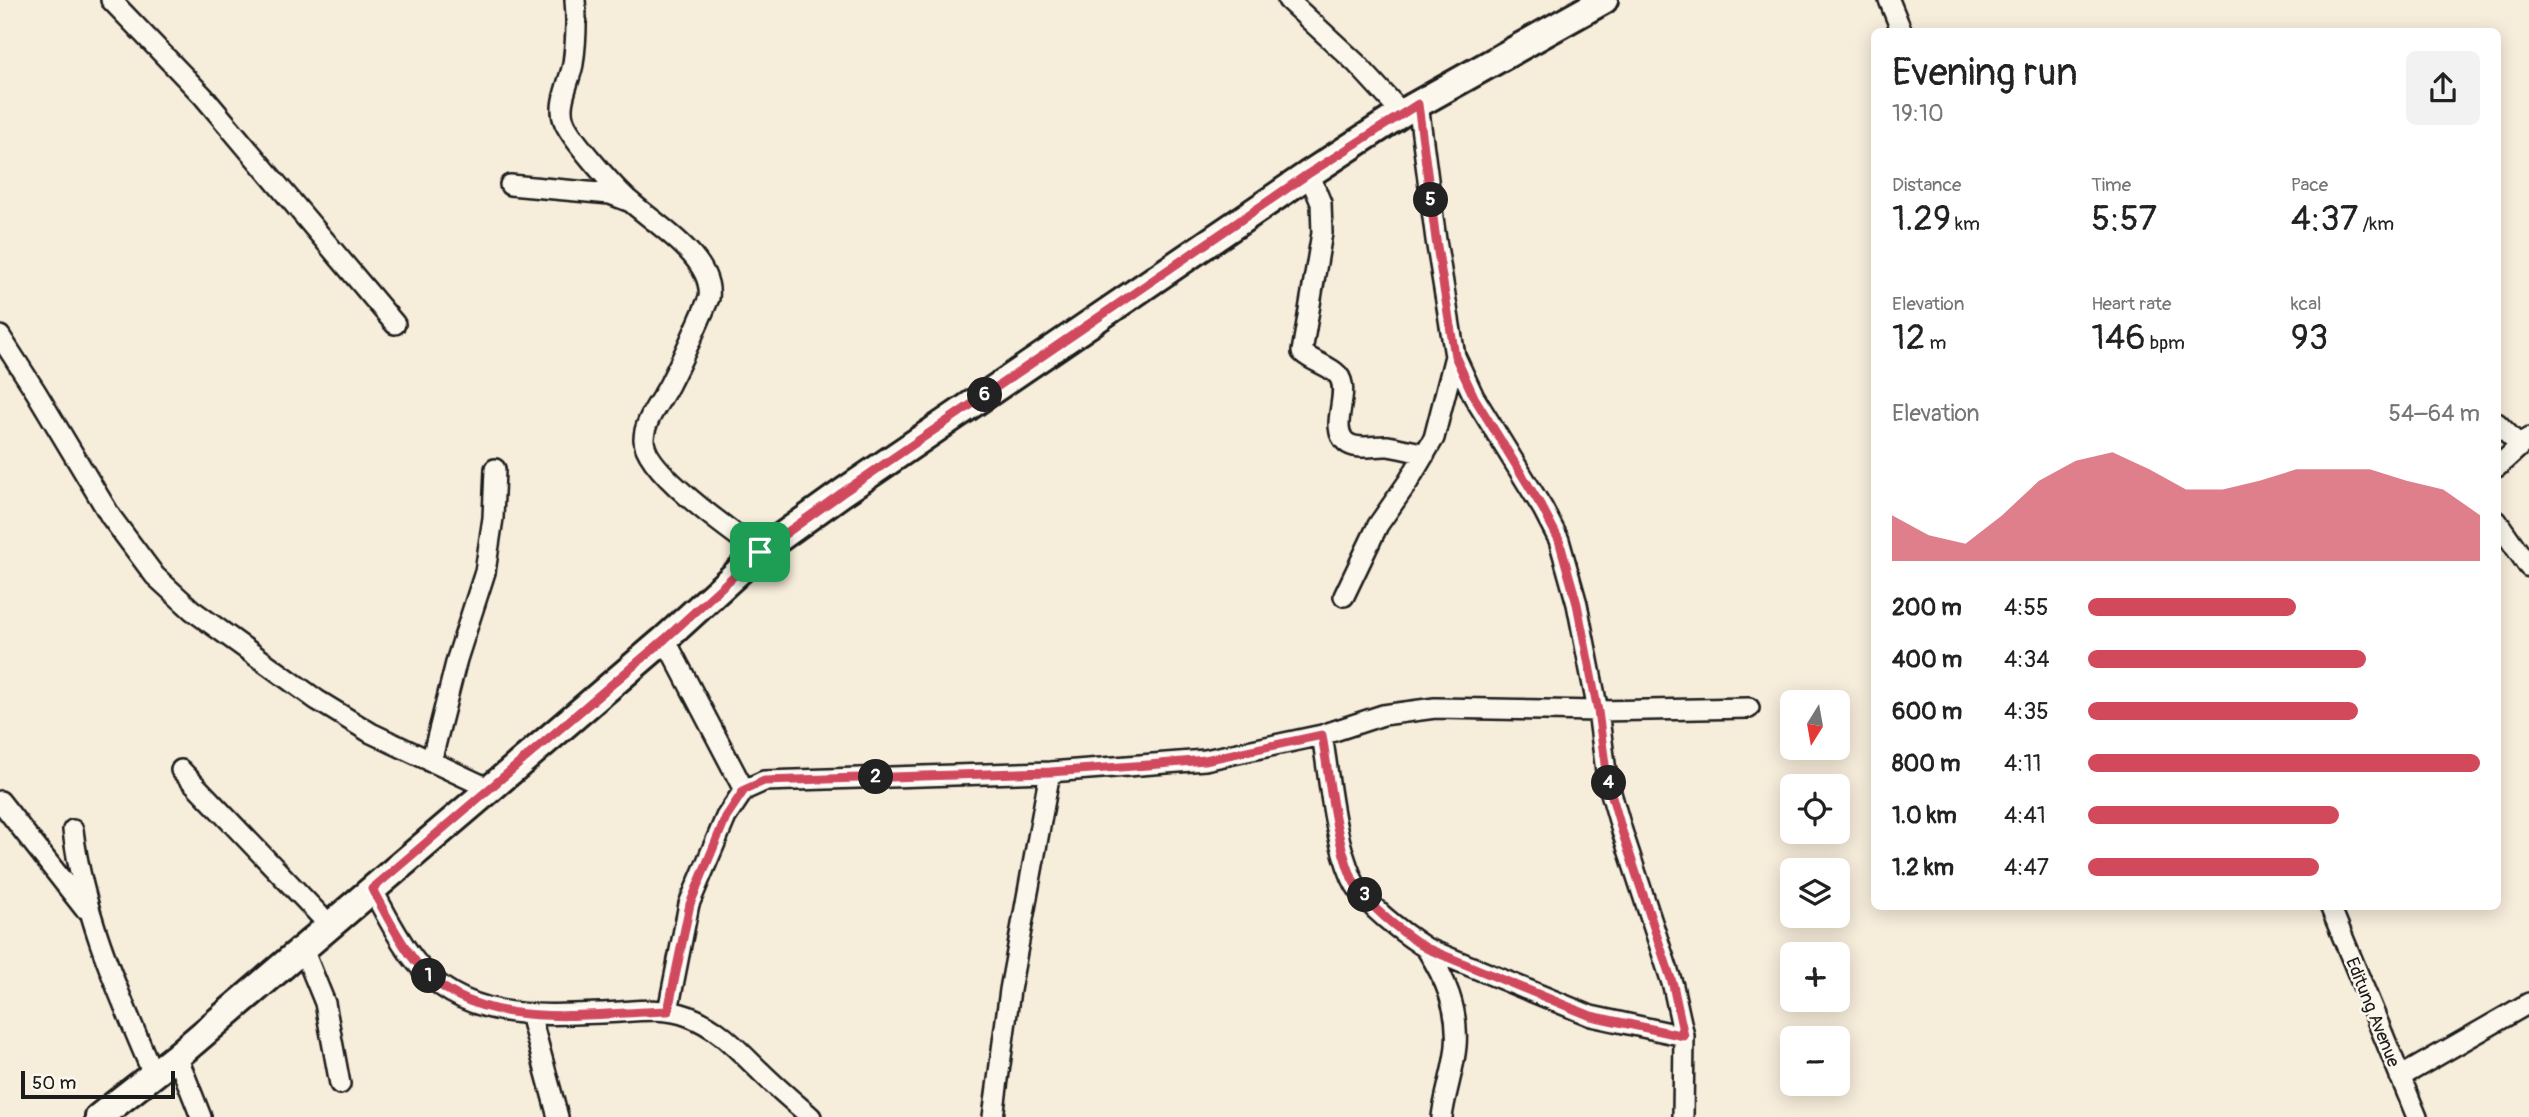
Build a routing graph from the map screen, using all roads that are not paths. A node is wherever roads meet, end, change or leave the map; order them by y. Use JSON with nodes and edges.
{"nodes":[{"id":1,"x":111,"y":0,"type":"edge"},
{"id":2,"x":575,"y":0,"type":"edge"},
{"id":3,"x":1287,"y":0,"type":"edge"},
{"id":4,"x":1604,"y":0,"type":"edge"},
{"id":5,"x":1889,"y":0,"type":"edge"},
{"id":6,"x":1900,"y":28,"type":"edge"},
{"id":7,"x":1410,"y":109,"type":"junction"},
{"id":8,"x":1308,"y":174,"type":"junction"},
{"id":9,"x":510,"y":185,"type":"dead end"},
{"id":10,"x":629,"y":202,"type":"junction"},
{"id":11,"x":395,"y":324,"type":"dead end"},
{"id":12,"x":0,"y":336,"type":"edge"},
{"id":13,"x":1455,"y":356,"type":"junction"},
{"id":14,"x":2501,"y":426,"type":"edge"},
{"id":15,"x":2525,"y":442,"type":"edge"},
{"id":16,"x":1425,"y":454,"type":"junction"},
{"id":17,"x":2501,"y":463,"type":"edge"},
{"id":18,"x":495,"y":469,"type":"dead end"},
{"id":19,"x":2501,"y":528,"type":"edge"},
{"id":20,"x":760,"y":552,"type":"junction"},
{"id":21,"x":2529,"y":567,"type":"edge"},
{"id":22,"x":1345,"y":596,"type":"dead end"},
{"id":23,"x":665,"y":639,"type":"junction"},
{"id":24,"x":1749,"y":708,"type":"dead end"},
{"id":25,"x":1598,"y":711,"type":"junction"},
{"id":26,"x":1322,"y":735,"type":"junction"},
{"id":27,"x":431,"y":762,"type":"junction"},
{"id":28,"x":181,"y":770,"type":"dead end"},
{"id":29,"x":1050,"y":772,"type":"junction"},
{"id":30,"x":490,"y":789,"type":"junction"},
{"id":31,"x":744,"y":790,"type":"junction"},
{"id":32,"x":0,"y":802,"type":"edge"},
{"id":33,"x":73,"y":830,"type":"dead end"},
{"id":34,"x":372,"y":889,"type":"junction"},
{"id":35,"x":2332,"y":910,"type":"edge"},
{"id":36,"x":93,"y":920,"type":"junction"},
{"id":37,"x":330,"y":926,"type":"junction"},
{"id":38,"x":303,"y":948,"type":"junction"},
{"id":39,"x":1426,"y":948,"type":"junction"},
{"id":40,"x":2529,"y":1003,"type":"edge"},
{"id":41,"x":668,"y":1011,"type":"junction"},
{"id":42,"x":530,"y":1014,"type":"junction"},
{"id":43,"x":1684,"y":1036,"type":"junction"},
{"id":44,"x":177,"y":1056,"type":"junction"},
{"id":45,"x":153,"y":1074,"type":"junction"},
{"id":46,"x":2400,"y":1077,"type":"junction"},
{"id":47,"x":340,"y":1084,"type":"dead end"},
{"id":48,"x":99,"y":1117,"type":"edge"},
{"id":49,"x":201,"y":1117,"type":"edge"},
{"id":50,"x":558,"y":1117,"type":"edge"},
{"id":51,"x":811,"y":1117,"type":"edge"},
{"id":52,"x":993,"y":1117,"type":"edge"},
{"id":53,"x":1442,"y":1117,"type":"edge"},
{"id":54,"x":1683,"y":1117,"type":"edge"},
{"id":55,"x":2417,"y":1117,"type":"edge"}],
"edges":[{"from":1,"to":11,"type":"street"},
{"from":2,"to":10,"type":"street"},
{"from":3,"to":7,"type":"street"},
{"from":4,"to":7,"type":"street"},
{"from":5,"to":6,"type":"street"},
{"from":7,"to":8,"type":"street"},
{"from":7,"to":13,"type":"street"},
{"from":8,"to":16,"type":"street"},
{"from":8,"to":20,"type":"street"},
{"from":9,"to":10,"type":"street"},
{"from":10,"to":20,"type":"street"},
{"from":12,"to":27,"type":"street"},
{"from":13,"to":16,"type":"street"},
{"from":13,"to":25,"type":"street"},
{"from":14,"to":15,"type":"street"},
{"from":15,"to":17,"type":"street"},
{"from":16,"to":22,"type":"street"},
{"from":18,"to":27,"type":"street"},
{"from":19,"to":21,"type":"street"},
{"from":20,"to":23,"type":"street"},
{"from":23,"to":30,"type":"street"},
{"from":23,"to":31,"type":"street"},
{"from":24,"to":25,"type":"street"},
{"from":25,"to":26,"type":"street"},
{"from":25,"to":43,"type":"street"},
{"from":26,"to":29,"type":"street"},
{"from":26,"to":39,"type":"street"},
{"from":27,"to":30,"type":"street"},
{"from":28,"to":37,"type":"street"},
{"from":29,"to":31,"type":"street"},
{"from":29,"to":52,"type":"street"},
{"from":30,"to":34,"type":"street"},
{"from":31,"to":41,"type":"street"},
{"from":32,"to":36,"type":"street"},
{"from":33,"to":36,"type":"street"},
{"from":34,"to":37,"type":"street"},
{"from":34,"to":42,"type":"street"},
{"from":35,"to":46,"type":"street","name":"Editung Avenue"},
{"from":36,"to":45,"type":"street"},
{"from":37,"to":38,"type":"street"},
{"from":38,"to":44,"type":"street"},
{"from":38,"to":47,"type":"street"},
{"from":39,"to":43,"type":"street"},
{"from":39,"to":53,"type":"street"},
{"from":40,"to":46,"type":"street"},
{"from":41,"to":42,"type":"street"},
{"from":41,"to":51,"type":"street"},
{"from":42,"to":50,"type":"street"},
{"from":43,"to":54,"type":"street"},
{"from":44,"to":45,"type":"street"},
{"from":44,"to":49,"type":"street"},
{"from":45,"to":48,"type":"street"},
{"from":46,"to":55,"type":"street","name":"Editung Avenue"}]}
